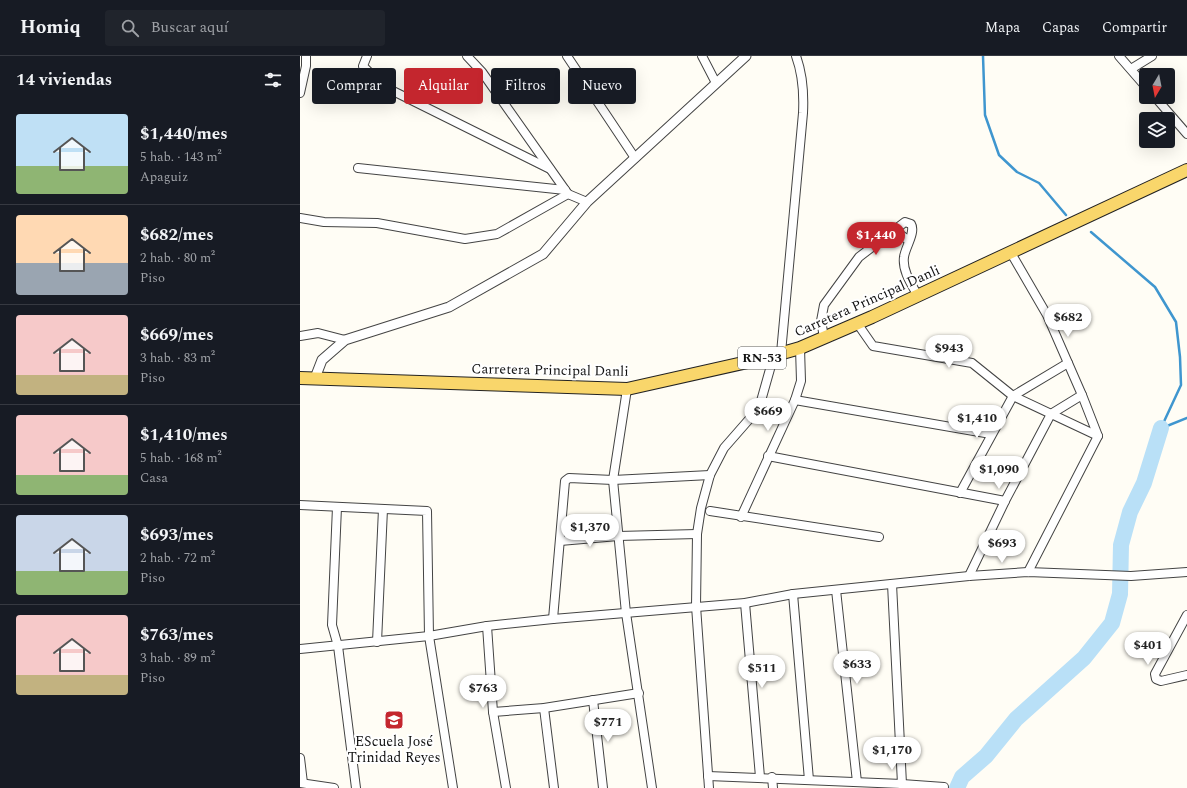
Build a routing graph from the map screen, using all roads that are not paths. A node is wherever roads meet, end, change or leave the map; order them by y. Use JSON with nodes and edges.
{"nodes":[{"id":1,"x":306,"y":56,"type":"edge"},
{"id":2,"x":367,"y":56,"type":"edge"},
{"id":3,"x":467,"y":56,"type":"edge"},
{"id":4,"x":567,"y":56,"type":"edge"},
{"id":5,"x":702,"y":56,"type":"edge"},
{"id":6,"x":746,"y":56,"type":"edge"},
{"id":7,"x":796,"y":56,"type":"edge"},
{"id":8,"x":1119,"y":56,"type":"edge"},
{"id":9,"x":1152,"y":56,"type":"edge"},
{"id":10,"x":1131,"y":69,"type":"junction"},
{"id":11,"x":1139,"y":78,"type":"edge"},
{"id":12,"x":716,"y":84,"type":"junction"},
{"id":13,"x":300,"y":93,"type":"edge"},
{"id":14,"x":1161,"y":104,"type":"edge"},
{"id":15,"x":1187,"y":134,"type":"edge"},
{"id":16,"x":635,"y":158,"type":"junction"},
{"id":17,"x":358,"y":168,"type":"dead end"},
{"id":18,"x":550,"y":169,"type":"junction"},
{"id":19,"x":1187,"y":170,"type":"edge"},
{"id":20,"x":566,"y":192,"type":"junction"},
{"id":21,"x":587,"y":202,"type":"junction"},
{"id":22,"x":300,"y":218,"type":"edge"},
{"id":23,"x":894,"y":230,"type":"junction"},
{"id":24,"x":908,"y":240,"type":"junction"},
{"id":25,"x":1011,"y":253,"type":"junction"},
{"id":26,"x":918,"y":296,"type":"junction"},
{"id":27,"x":857,"y":323,"type":"junction"},
{"id":28,"x":300,"y":336,"type":"edge"},
{"id":29,"x":824,"y":337,"type":"junction"},
{"id":30,"x":345,"y":340,"type":"junction"},
{"id":31,"x":800,"y":348,"type":"junction"},
{"id":32,"x":778,"y":354,"type":"junction"},
{"id":33,"x":1068,"y":363,"type":"junction"},
{"id":34,"x":300,"y":378,"type":"edge"},
{"id":35,"x":314,"y":378,"type":"junction"},
{"id":36,"x":627,"y":389,"type":"junction"},
{"id":37,"x":1082,"y":395,"type":"junction"},
{"id":38,"x":1013,"y":396,"type":"junction"},
{"id":39,"x":795,"y":400,"type":"junction"},
{"id":40,"x":1051,"y":414,"type":"junction"},
{"id":41,"x":991,"y":434,"type":"junction"},
{"id":42,"x":1098,"y":436,"type":"junction"},
{"id":43,"x":768,"y":456,"type":"junction"},
{"id":44,"x":710,"y":475,"type":"junction"},
{"id":45,"x":613,"y":480,"type":"junction"},
{"id":46,"x":960,"y":493,"type":"junction"},
{"id":47,"x":1005,"y":501,"type":"junction"},
{"id":48,"x":300,"y":505,"type":"edge"},
{"id":49,"x":337,"y":507,"type":"junction"},
{"id":50,"x":383,"y":509,"type":"junction"},
{"id":51,"x":710,"y":511,"type":"dead end"},
{"id":52,"x":740,"y":517,"type":"junction"},
{"id":53,"x":697,"y":534,"type":"junction"},
{"id":54,"x":618,"y":536,"type":"junction"},
{"id":55,"x":880,"y":537,"type":"dead end"},
{"id":56,"x":560,"y":541,"type":"junction"},
{"id":57,"x":1028,"y":572,"type":"junction"},
{"id":58,"x":1187,"y":572,"type":"edge"},
{"id":59,"x":969,"y":576,"type":"junction"},
{"id":60,"x":892,"y":584,"type":"junction"},
{"id":61,"x":836,"y":590,"type":"junction"},
{"id":62,"x":793,"y":594,"type":"junction"},
{"id":63,"x":745,"y":603,"type":"junction"},
{"id":64,"x":696,"y":606,"type":"junction"},
{"id":65,"x":626,"y":613,"type":"junction"},
{"id":66,"x":1187,"y":615,"type":"edge"},
{"id":67,"x":553,"y":619,"type":"junction"},
{"id":68,"x":487,"y":626,"type":"junction"},
{"id":69,"x":429,"y":636,"type":"junction"},
{"id":70,"x":376,"y":642,"type":"junction"},
{"id":71,"x":338,"y":646,"type":"junction"},
{"id":72,"x":300,"y":649,"type":"edge"},
{"id":73,"x":1187,"y":675,"type":"edge"},
{"id":74,"x":639,"y":693,"type":"junction"},
{"id":75,"x":593,"y":700,"type":"junction"},
{"id":76,"x":544,"y":708,"type":"junction"},
{"id":77,"x":493,"y":712,"type":"junction"},
{"id":78,"x":300,"y":758,"type":"edge"},
{"id":79,"x":708,"y":776,"type":"junction"},
{"id":80,"x":760,"y":777,"type":"junction"},
{"id":81,"x":772,"y":777,"type":"junction"},
{"id":82,"x":809,"y":780,"type":"junction"},
{"id":83,"x":857,"y":782,"type":"junction"},
{"id":84,"x":302,"y":783,"type":"edge"},
{"id":85,"x":839,"y":785,"type":"edge"},
{"id":86,"x":313,"y":786,"type":"edge"},
{"id":87,"x":902,"y":786,"type":"edge"},
{"id":88,"x":944,"y":786,"type":"dead end"},
{"id":89,"x":334,"y":788,"type":"edge"},
{"id":90,"x":356,"y":788,"type":"edge"},
{"id":91,"x":453,"y":788,"type":"edge"},
{"id":92,"x":506,"y":788,"type":"edge"},
{"id":93,"x":554,"y":788,"type":"edge"},
{"id":94,"x":604,"y":788,"type":"edge"},
{"id":95,"x":652,"y":788,"type":"edge"},
{"id":96,"x":709,"y":788,"type":"edge"},
{"id":97,"x":773,"y":788,"type":"edge"}],
"edges":[{"from":1,"to":13,"type":"street"},
{"from":2,"to":18,"type":"street"},
{"from":3,"to":18,"type":"street"},
{"from":4,"to":16,"type":"street"},
{"from":5,"to":12,"type":"street"},
{"from":6,"to":12,"type":"street"},
{"from":7,"to":32,"type":"street"},
{"from":8,"to":10,"type":"street"},
{"from":9,"to":10,"type":"street"},
{"from":10,"to":11,"type":"street"},
{"from":12,"to":16,"type":"street"},
{"from":14,"to":15,"type":"street"},
{"from":16,"to":21,"type":"street"},
{"from":17,"to":20,"type":"street"},
{"from":18,"to":20,"type":"street"},
{"from":19,"to":25,"type":"main road","name":"Carretera Principal Danli","number":"RN-53"},
{"from":20,"to":21,"type":"street"},
{"from":20,"to":22,"type":"street"},
{"from":21,"to":30,"type":"street"},
{"from":23,"to":24,"type":"street"},
{"from":23,"to":24,"type":"street"},
{"from":23,"to":29,"type":"street"},
{"from":24,"to":26,"type":"street"},
{"from":25,"to":26,"type":"main road","name":"Carretera Principal Danli","number":"RN-53"},
{"from":25,"to":33,"type":"street"},
{"from":26,"to":27,"type":"main road","name":"Carretera Principal Danli","number":"RN-53"},
{"from":27,"to":29,"type":"main road","name":"Carretera Principal Danli","number":"RN-53"},
{"from":27,"to":38,"type":"street"},
{"from":28,"to":30,"type":"street"},
{"from":29,"to":31,"type":"main road","name":"Carretera Principal Danli","number":"RN-53"},
{"from":30,"to":35,"type":"street"},
{"from":31,"to":32,"type":"main road","name":"Carretera Principal Danli","number":"RN-53"},
{"from":31,"to":39,"type":"street"},
{"from":32,"to":36,"type":"main road","name":"Carretera Principal Danli","number":"RN-53"},
{"from":32,"to":44,"type":"street"},
{"from":33,"to":37,"type":"street"},
{"from":33,"to":38,"type":"street"},
{"from":34,"to":35,"type":"main road","name":"Carretera Principal Danli","number":"RN-53"},
{"from":35,"to":36,"type":"main road","name":"Carretera Principal Danli","number":"RN-53"},
{"from":36,"to":45,"type":"street"},
{"from":37,"to":40,"type":"street"},
{"from":37,"to":42,"type":"street"},
{"from":38,"to":40,"type":"street"},
{"from":38,"to":41,"type":"street"},
{"from":39,"to":41,"type":"street"},
{"from":39,"to":43,"type":"street"},
{"from":40,"to":42,"type":"street"},
{"from":40,"to":47,"type":"street"},
{"from":41,"to":46,"type":"street"},
{"from":42,"to":57,"type":"street"},
{"from":43,"to":46,"type":"street"},
{"from":43,"to":52,"type":"street"},
{"from":44,"to":45,"type":"street"},
{"from":44,"to":53,"type":"street"},
{"from":45,"to":54,"type":"street"},
{"from":45,"to":56,"type":"street"},
{"from":46,"to":47,"type":"street"},
{"from":47,"to":59,"type":"street"},
{"from":48,"to":49,"type":"street"},
{"from":49,"to":50,"type":"street"},
{"from":49,"to":71,"type":"street"},
{"from":50,"to":69,"type":"street"},
{"from":50,"to":70,"type":"street"},
{"from":51,"to":52,"type":"street"},
{"from":52,"to":55,"type":"street"},
{"from":53,"to":54,"type":"street"},
{"from":53,"to":64,"type":"street"},
{"from":54,"to":56,"type":"street"},
{"from":54,"to":65,"type":"street"},
{"from":56,"to":67,"type":"street"},
{"from":57,"to":58,"type":"street"},
{"from":57,"to":59,"type":"street"},
{"from":59,"to":60,"type":"street"},
{"from":60,"to":61,"type":"street"},
{"from":60,"to":87,"type":"street"},
{"from":61,"to":62,"type":"street"},
{"from":61,"to":83,"type":"street"},
{"from":62,"to":63,"type":"street"},
{"from":62,"to":82,"type":"street"},
{"from":63,"to":64,"type":"street"},
{"from":63,"to":80,"type":"street"},
{"from":64,"to":65,"type":"street"},
{"from":64,"to":79,"type":"street"},
{"from":65,"to":67,"type":"street"},
{"from":65,"to":74,"type":"street"},
{"from":66,"to":73,"type":"street"},
{"from":67,"to":68,"type":"street"},
{"from":68,"to":69,"type":"street"},
{"from":68,"to":77,"type":"street"},
{"from":69,"to":70,"type":"street"},
{"from":69,"to":91,"type":"street"},
{"from":70,"to":71,"type":"street"},
{"from":71,"to":72,"type":"street"},
{"from":71,"to":90,"type":"street"},
{"from":74,"to":75,"type":"street"},
{"from":74,"to":95,"type":"street"},
{"from":75,"to":76,"type":"street"},
{"from":75,"to":94,"type":"street"},
{"from":76,"to":77,"type":"street"},
{"from":76,"to":93,"type":"street"},
{"from":77,"to":92,"type":"street"},
{"from":78,"to":84,"type":"street"},
{"from":79,"to":80,"type":"street"},
{"from":79,"to":96,"type":"street"},
{"from":80,"to":81,"type":"street"},
{"from":81,"to":82,"type":"street"},
{"from":81,"to":97,"type":"street"},
{"from":82,"to":85,"type":"street"},
{"from":83,"to":85,"type":"street"},
{"from":83,"to":87,"type":"street"},
{"from":84,"to":86,"type":"street"},
{"from":86,"to":89,"type":"street"},
{"from":87,"to":88,"type":"street"}]}
